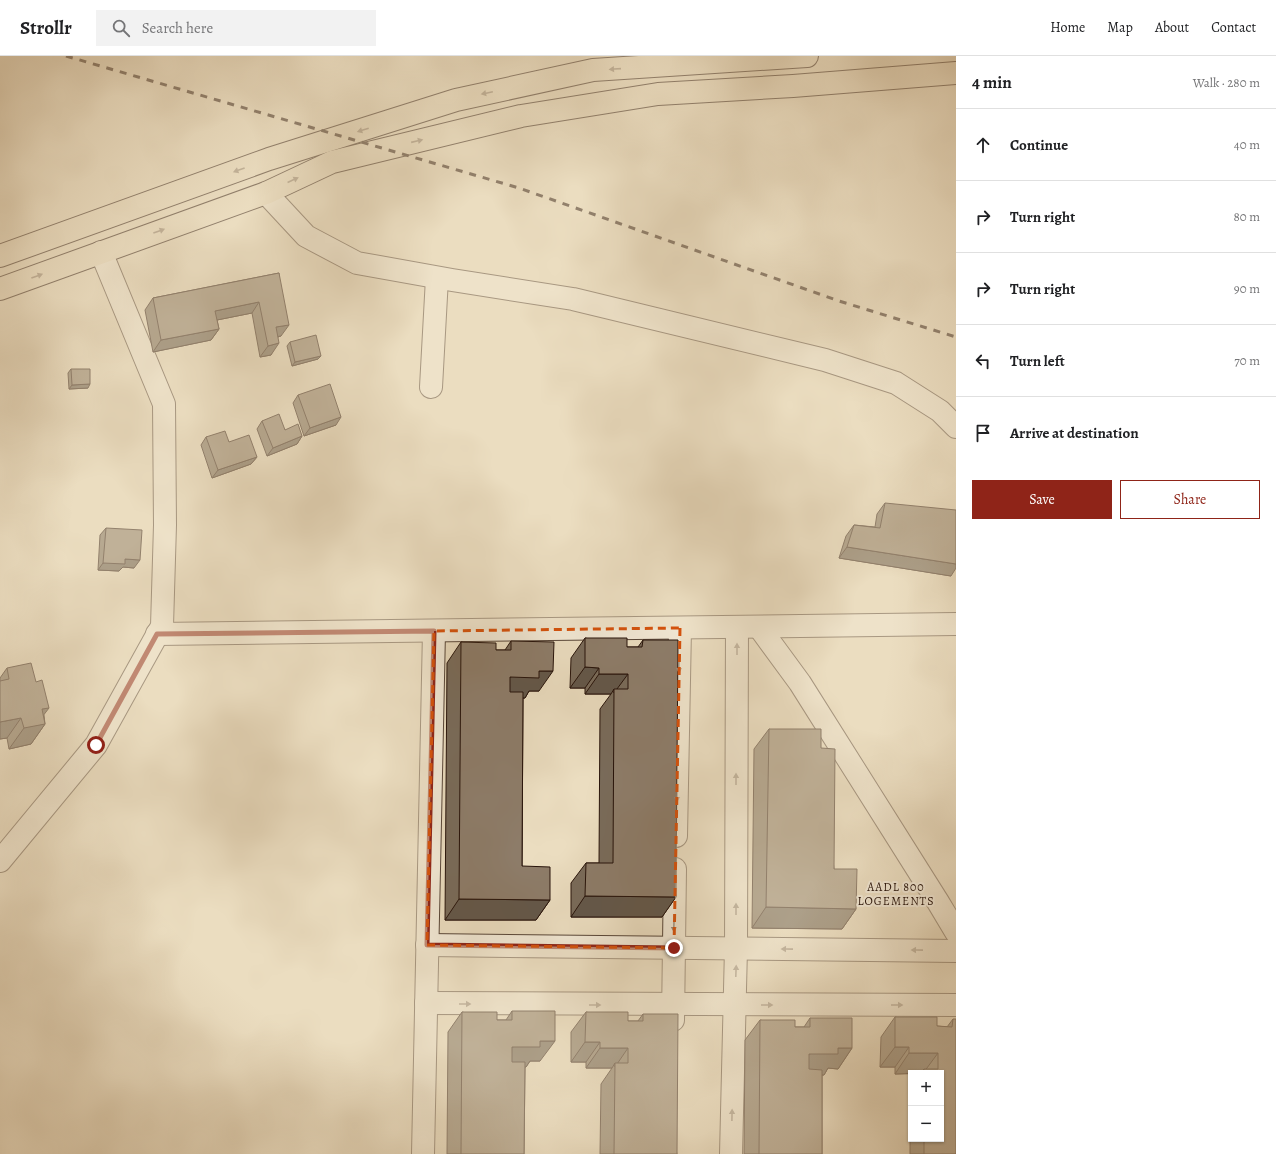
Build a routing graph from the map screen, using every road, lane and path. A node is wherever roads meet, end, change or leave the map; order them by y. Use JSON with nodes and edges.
{"nodes":[{"id":1,"x":807,"y":56,"type":"edge"},
{"id":2,"x":956,"y":73,"type":"edge"},
{"id":3,"x":266,"y":193,"type":"junction"},
{"id":4,"x":101,"y":252,"type":"junction"},
{"id":5,"x":0,"y":256,"type":"edge"},
{"id":6,"x":437,"y":278,"type":"junction"},
{"id":7,"x":0,"y":289,"type":"edge"},
{"id":8,"x":431,"y":388,"type":"dead end"},
{"id":9,"x":956,"y":427,"type":"edge"},
{"id":10,"x":956,"y":624,"type":"edge"},
{"id":11,"x":737,"y":627,"type":"junction"},
{"id":12,"x":759,"y":627,"type":"junction"},
{"id":13,"x":680,"y":628,"type":"junction"},
{"id":14,"x":434,"y":631,"type":"junction"},
{"id":15,"x":157,"y":634,"type":"junction"},
{"id":16,"x":0,"y":861,"type":"edge"},
{"id":17,"x":956,"y":932,"type":"edge"},
{"id":18,"x":427,"y":945,"type":"junction"},
{"id":19,"x":674,"y":948,"type":"junction"},
{"id":20,"x":736,"y":948,"type":"junction"},
{"id":21,"x":956,"y":951,"type":"edge"},
{"id":22,"x":426,"y":1003,"type":"junction"},
{"id":23,"x":673,"y":1005,"type":"junction"},
{"id":24,"x":734,"y":1005,"type":"junction"},
{"id":25,"x":956,"y":1005,"type":"edge"},
{"id":26,"x":672,"y":1036,"type":"edge"},
{"id":27,"x":423,"y":1154,"type":"edge"},
{"id":28,"x":731,"y":1154,"type":"edge"}],
"edges":[{"from":1,"to":5,"type":"highway","one_way":true},
{"from":3,"to":2,"type":"highway","one_way":true},
{"from":4,"to":3,"type":"highway","one_way":true},
{"from":3,"to":6,"type":"street"},
{"from":7,"to":4,"type":"highway","one_way":true},
{"from":4,"to":15,"type":"street"},
{"from":6,"to":8,"type":"street"},
{"from":6,"to":9,"type":"street"},
{"from":10,"to":12,"type":"street"},
{"from":11,"to":12,"type":"street"},
{"from":11,"to":13,"type":"street"},
{"from":20,"to":11,"type":"street","one_way":true},
{"from":12,"to":17,"type":"street"},
{"from":13,"to":14,"type":"street"},
{"from":13,"to":19,"type":"street","one_way":true},
{"from":14,"to":15,"type":"street"},
{"from":14,"to":18,"type":"street"},
{"from":15,"to":16,"type":"street"},
{"from":18,"to":19,"type":"street"},
{"from":18,"to":22,"type":"street"},
{"from":19,"to":20,"type":"street"},
{"from":19,"to":23,"type":"street"},
{"from":21,"to":20,"type":"street","one_way":true},
{"from":24,"to":20,"type":"street","one_way":true},
{"from":22,"to":23,"type":"street","one_way":true},
{"from":22,"to":27,"type":"street"},
{"from":23,"to":24,"type":"street"},
{"from":23,"to":26,"type":"street"},
{"from":24,"to":25,"type":"street","one_way":true},
{"from":28,"to":24,"type":"street","one_way":true}]}
